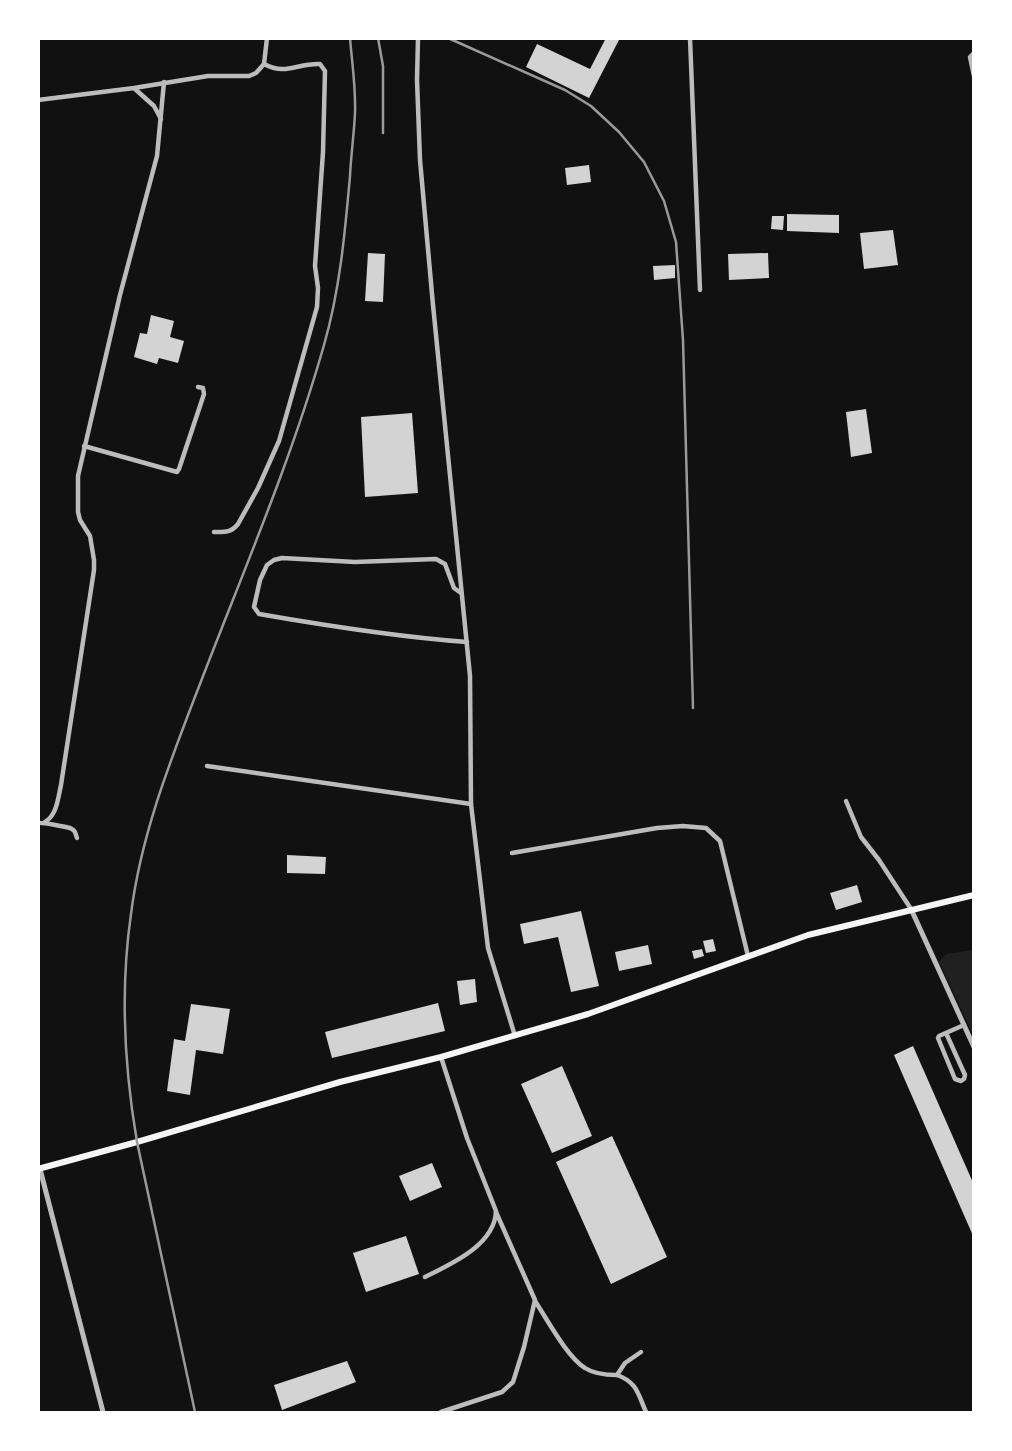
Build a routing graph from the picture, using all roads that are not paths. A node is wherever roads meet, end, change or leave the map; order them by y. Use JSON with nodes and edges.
{"nodes":[{"id":1,"x":268,"y":38,"type":"edge"},
{"id":2,"x":418,"y":38,"type":"edge"},
{"id":3,"x":690,"y":38,"type":"edge"},
{"id":4,"x":974,"y":53,"type":"edge"},
{"id":5,"x":264,"y":64,"type":"junction"},
{"id":6,"x":974,"y":76,"type":"edge"},
{"id":7,"x":164,"y":82,"type":"junction"},
{"id":8,"x":134,"y":88,"type":"junction"},
{"id":9,"x":38,"y":100,"type":"edge"},
{"id":10,"x":161,"y":119,"type":"junction"},
{"id":11,"x":700,"y":290,"type":"dead end"},
{"id":12,"x":198,"y":387,"type":"dead end"},
{"id":13,"x":84,"y":446,"type":"junction"},
{"id":14,"x":214,"y":532,"type":"dead end"},
{"id":15,"x":461,"y":593,"type":"junction"},
{"id":16,"x":467,"y":642,"type":"junction"},
{"id":17,"x":207,"y":766,"type":"dead end"},
{"id":18,"x":846,"y":800,"type":"dead end"},
{"id":19,"x":471,"y":804,"type":"junction"},
{"id":20,"x":45,"y":822,"type":"junction"},
{"id":21,"x":38,"y":823,"type":"edge"},
{"id":22,"x":77,"y":838,"type":"dead end"},
{"id":23,"x":512,"y":853,"type":"dead end"},
{"id":24,"x":974,"y":895,"type":"edge"},
{"id":25,"x":911,"y":909,"type":"junction"},
{"id":26,"x":748,"y":956,"type":"junction"},
{"id":27,"x":964,"y":1025,"type":"junction"},
{"id":28,"x":946,"y":1033,"type":"junction"},
{"id":29,"x":515,"y":1036,"type":"junction"},
{"id":30,"x":974,"y":1047,"type":"edge"},
{"id":31,"x":442,"y":1057,"type":"junction"},
{"id":32,"x":39,"y":1169,"type":"edge"},
{"id":33,"x":496,"y":1211,"type":"junction"},
{"id":34,"x":425,"y":1278,"type":"dead end"},
{"id":35,"x":535,"y":1300,"type":"junction"},
{"id":36,"x":641,"y":1352,"type":"dead end"},
{"id":37,"x":617,"y":1375,"type":"junction"},
{"id":38,"x":103,"y":1412,"type":"edge"},
{"id":39,"x":441,"y":1412,"type":"edge"},
{"id":40,"x":646,"y":1412,"type":"edge"}],
"edges":[{"from":1,"to":5,"type":"street"},
{"from":2,"to":15,"type":"street"},
{"from":3,"to":11,"type":"street"},
{"from":4,"to":6,"type":"street"},
{"from":5,"to":7,"type":"street"},
{"from":5,"to":14,"type":"street"},
{"from":7,"to":8,"type":"street"},
{"from":7,"to":10,"type":"street"},
{"from":8,"to":9,"type":"street"},
{"from":8,"to":10,"type":"street"},
{"from":10,"to":13,"type":"street"},
{"from":12,"to":13,"type":"street"},
{"from":13,"to":20,"type":"street"},
{"from":15,"to":16,"type":"street"},
{"from":15,"to":16,"type":"street"},
{"from":16,"to":19,"type":"street"},
{"from":17,"to":19,"type":"street"},
{"from":18,"to":25,"type":"street"},
{"from":19,"to":29,"type":"street"},
{"from":20,"to":21,"type":"street"},
{"from":20,"to":22,"type":"street"},
{"from":23,"to":26,"type":"street"},
{"from":24,"to":25,"type":"main road"},
{"from":25,"to":26,"type":"main road"},
{"from":25,"to":27,"type":"street"},
{"from":26,"to":29,"type":"main road"},
{"from":27,"to":28,"type":"street"},
{"from":27,"to":30,"type":"street"},
{"from":28,"to":28,"type":"street"},
{"from":29,"to":31,"type":"main road"},
{"from":31,"to":32,"type":"main road"},
{"from":31,"to":33,"type":"street"},
{"from":32,"to":38,"type":"street"},
{"from":33,"to":34,"type":"street"},
{"from":33,"to":35,"type":"street"},
{"from":35,"to":37,"type":"street"},
{"from":35,"to":39,"type":"street"},
{"from":36,"to":37,"type":"street"},
{"from":37,"to":40,"type":"street"}]}
